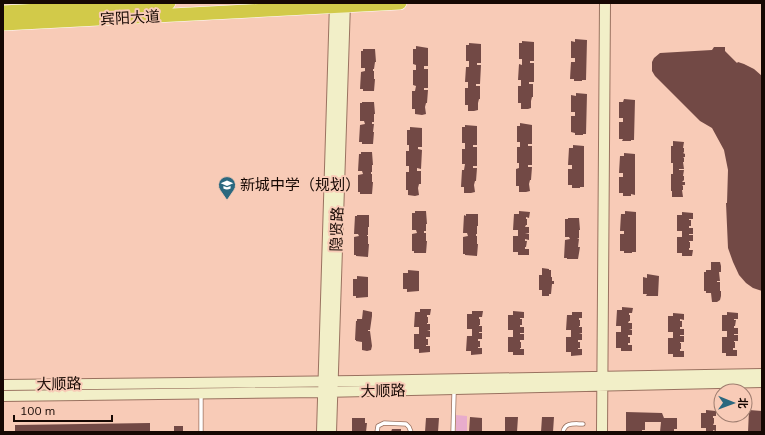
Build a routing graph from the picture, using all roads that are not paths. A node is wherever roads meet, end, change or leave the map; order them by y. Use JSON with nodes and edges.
{"nodes":[{"id":1,"x":169,"y":3,"type":"edge"},
{"id":2,"x":400,"y":3,"type":"edge"},
{"id":3,"x":605,"y":3,"type":"edge"},
{"id":4,"x":340,"y":5,"type":"edge"},
{"id":5,"x":3,"y":12,"type":"edge"},
{"id":6,"x":3,"y":24,"type":"edge"},
{"id":7,"x":762,"y":374,"type":"edge"},
{"id":8,"x":328,"y":382,"type":"junction"},
{"id":9,"x":603,"y":382,"type":"junction"},
{"id":10,"x":762,"y":382,"type":"edge"},
{"id":11,"x":3,"y":384,"type":"edge"},
{"id":12,"x":328,"y":392,"type":"junction"},
{"id":13,"x":454,"y":394,"type":"dead end"},
{"id":14,"x":3,"y":396,"type":"edge"},
{"id":15,"x":201,"y":398,"type":"dead end"},
{"id":16,"x":583,"y":424,"type":"dead end"},
{"id":17,"x":201,"y":432,"type":"edge"},
{"id":18,"x":322,"y":432,"type":"edge"},
{"id":19,"x":331,"y":432,"type":"edge"},
{"id":20,"x":377,"y":432,"type":"edge"},
{"id":21,"x":411,"y":432,"type":"edge"},
{"id":22,"x":453,"y":432,"type":"edge"},
{"id":23,"x":563,"y":432,"type":"edge"},
{"id":24,"x":602,"y":432,"type":"edge"}],
"edges":[{"from":1,"to":5,"type":"highway","name":"宾阳大道"},
{"from":2,"to":4,"type":"highway","name":"宾阳大道"},
{"from":3,"to":9,"type":"street"},
{"from":4,"to":6,"type":"highway","name":"宾阳大道"},
{"from":4,"to":8,"type":"street","name":"隐贤路"},
{"from":7,"to":9,"type":"street","name":"大顺路"},
{"from":8,"to":9,"type":"street","name":"大顺路"},
{"from":8,"to":11,"type":"street","name":"大顺路"},
{"from":8,"to":12,"type":"street","name":"隐贤路"},
{"from":9,"to":10,"type":"street","name":"大顺路"},
{"from":9,"to":12,"type":"street","name":"大顺路"},
{"from":9,"to":24,"type":"street"},
{"from":12,"to":14,"type":"street","name":"大顺路"},
{"from":12,"to":18,"type":"street","name":"隐贤路"},
{"from":12,"to":19,"type":"street","name":"隐贤路"},
{"from":13,"to":22,"type":"lane"},
{"from":15,"to":17,"type":"lane"},
{"from":16,"to":23,"type":"lane"},
{"from":20,"to":21,"type":"lane"}]}
